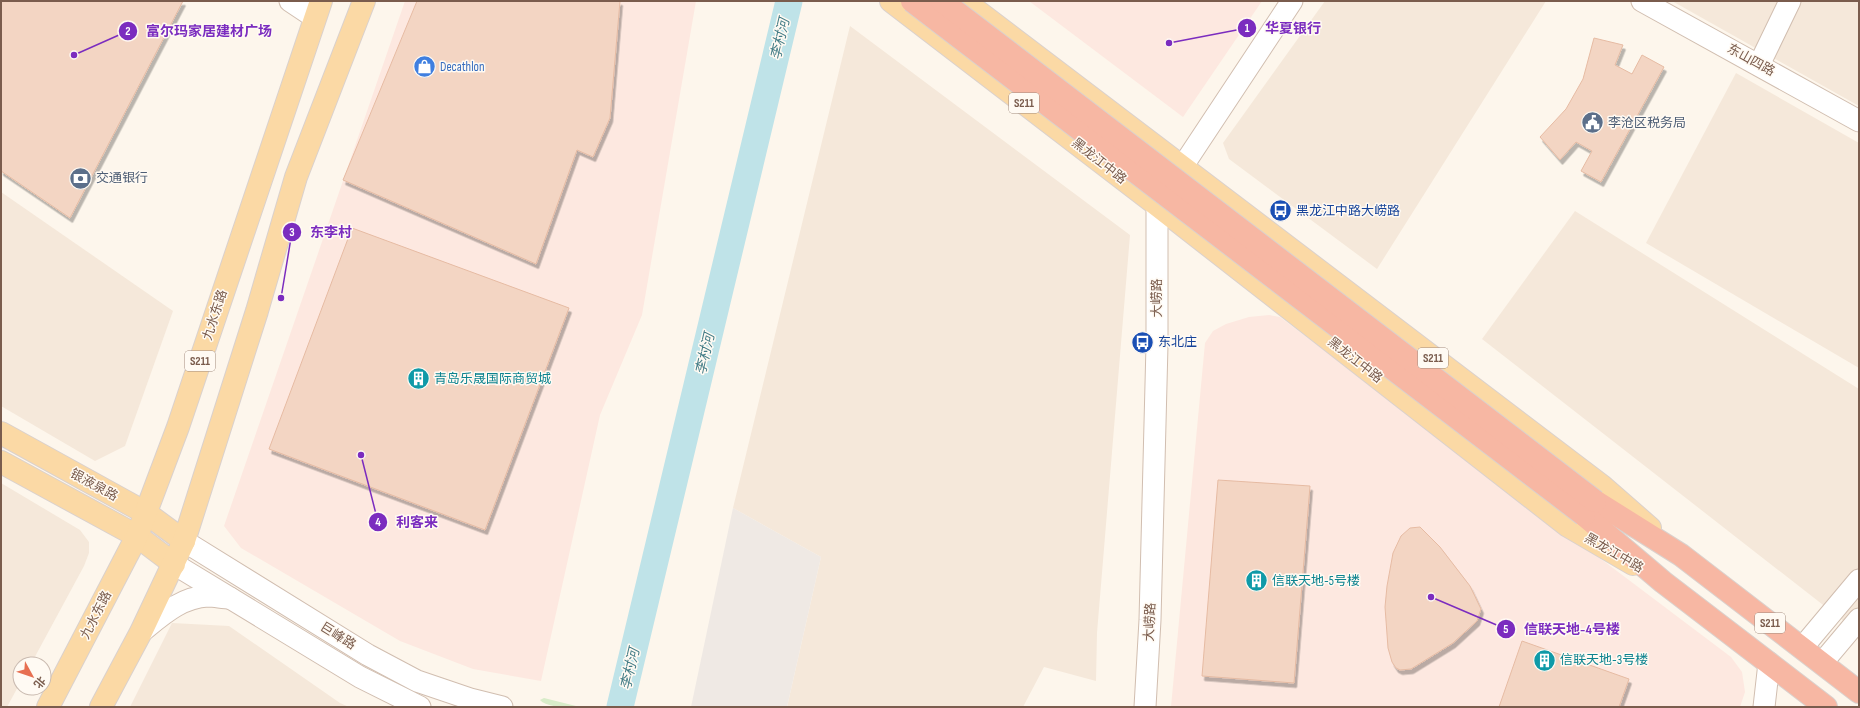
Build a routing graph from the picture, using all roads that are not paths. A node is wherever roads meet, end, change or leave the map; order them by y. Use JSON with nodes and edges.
{"nodes":[{"id":1,"x":290,"y":1,"type":"edge"},
{"id":2,"x":364,"y":1,"type":"edge"},
{"id":3,"x":891,"y":1,"type":"edge"},
{"id":4,"x":912,"y":1,"type":"edge"},
{"id":5,"x":942,"y":1,"type":"edge"},
{"id":6,"x":964,"y":1,"type":"edge"},
{"id":7,"x":1292,"y":1,"type":"edge"},
{"id":8,"x":1642,"y":1,"type":"edge"},
{"id":9,"x":1790,"y":1,"type":"edge"},
{"id":10,"x":317,"y":9,"type":"edge"},
{"id":11,"x":1759,"y":65,"type":"junction"},
{"id":12,"x":1859,"y":121,"type":"edge"},
{"id":13,"x":1181,"y":167,"type":"junction"},
{"id":14,"x":1157,"y":206,"type":"junction"},
{"id":15,"x":1,"y":433,"type":"edge"},
{"id":16,"x":1,"y":462,"type":"edge"},
{"id":17,"x":1589,"y":508,"type":"junction"},
{"id":18,"x":146,"y":513,"type":"junction"},
{"id":19,"x":137,"y":536,"type":"junction"},
{"id":20,"x":184,"y":541,"type":"junction"},
{"id":21,"x":1681,"y":555,"type":"junction"},
{"id":22,"x":174,"y":564,"type":"junction"},
{"id":23,"x":1859,"y":580,"type":"edge"},
{"id":24,"x":1663,"y":582,"type":"junction"},
{"id":25,"x":231,"y":598,"type":"junction"},
{"id":26,"x":1859,"y":619,"type":"edge"},
{"id":27,"x":141,"y":632,"type":"junction"},
{"id":28,"x":1802,"y":648,"type":"junction"},
{"id":29,"x":1769,"y":663,"type":"junction"},
{"id":30,"x":1822,"y":663,"type":"junction"},
{"id":31,"x":1859,"y":692,"type":"edge"},
{"id":32,"x":48,"y":707,"type":"edge"},
{"id":33,"x":101,"y":707,"type":"edge"},
{"id":34,"x":420,"y":707,"type":"edge"},
{"id":35,"x":502,"y":707,"type":"edge"},
{"id":36,"x":1145,"y":707,"type":"edge"},
{"id":37,"x":1764,"y":707,"type":"edge"},
{"id":38,"x":1826,"y":707,"type":"edge"}],
"edges":[{"from":1,"to":10,"type":"street"},
{"from":2,"to":20,"type":"main road"},
{"from":3,"to":14,"type":"main road","name":"黑龙江中路","number":"S211"},
{"from":4,"to":17,"type":"highway","name":"黑龙江中路","bridge":true},
{"from":5,"to":17,"type":"highway","bridge":true},
{"from":6,"to":13,"type":"main road","number":"S211"},
{"from":7,"to":13,"type":"street"},
{"from":8,"to":11,"type":"street","name":"东山四路"},
{"from":9,"to":11,"type":"street"},
{"from":10,"to":18,"type":"main road","name":"九水东路","number":"S211"},
{"from":11,"to":12,"type":"street","name":"东山四路"},
{"from":13,"to":14,"type":"street"},
{"from":13,"to":21,"type":"main road","number":"S211"},
{"from":14,"to":24,"type":"main road","name":"黑龙江中路","number":"S211"},
{"from":14,"to":36,"type":"street","name":"大崂路"},
{"from":15,"to":18,"type":"main road","name":"银液泉路"},
{"from":16,"to":19,"type":"main road","name":"银液泉路"},
{"from":17,"to":21,"type":"highway"},
{"from":17,"to":24,"type":"highway"},
{"from":18,"to":19,"type":"main road","name":"九水东路","number":"S211"},
{"from":18,"to":20,"type":"main road","name":"银液泉路"},
{"from":19,"to":22,"type":"main road","name":"银液泉路"},
{"from":19,"to":32,"type":"main road","name":"九水东路","number":"S211"},
{"from":20,"to":22,"type":"main road"},
{"from":20,"to":35,"type":"street","name":"巨峰路"},
{"from":21,"to":28,"type":"highway","number":"S211"},
{"from":22,"to":25,"type":"street","name":"巨峰路"},
{"from":22,"to":27,"type":"main road"},
{"from":23,"to":28,"type":"street"},
{"from":24,"to":29,"type":"highway","name":"黑龙江中路","number":"S211"},
{"from":25,"to":27,"type":"street"},
{"from":25,"to":34,"type":"street","name":"巨峰路"},
{"from":26,"to":30,"type":"street"},
{"from":27,"to":33,"type":"main road"},
{"from":28,"to":30,"type":"highway","number":"S211"},
{"from":29,"to":37,"type":"street"},
{"from":29,"to":38,"type":"highway","name":"黑龙江中路","number":"S211"},
{"from":30,"to":31,"type":"highway","number":"S211"}]}
